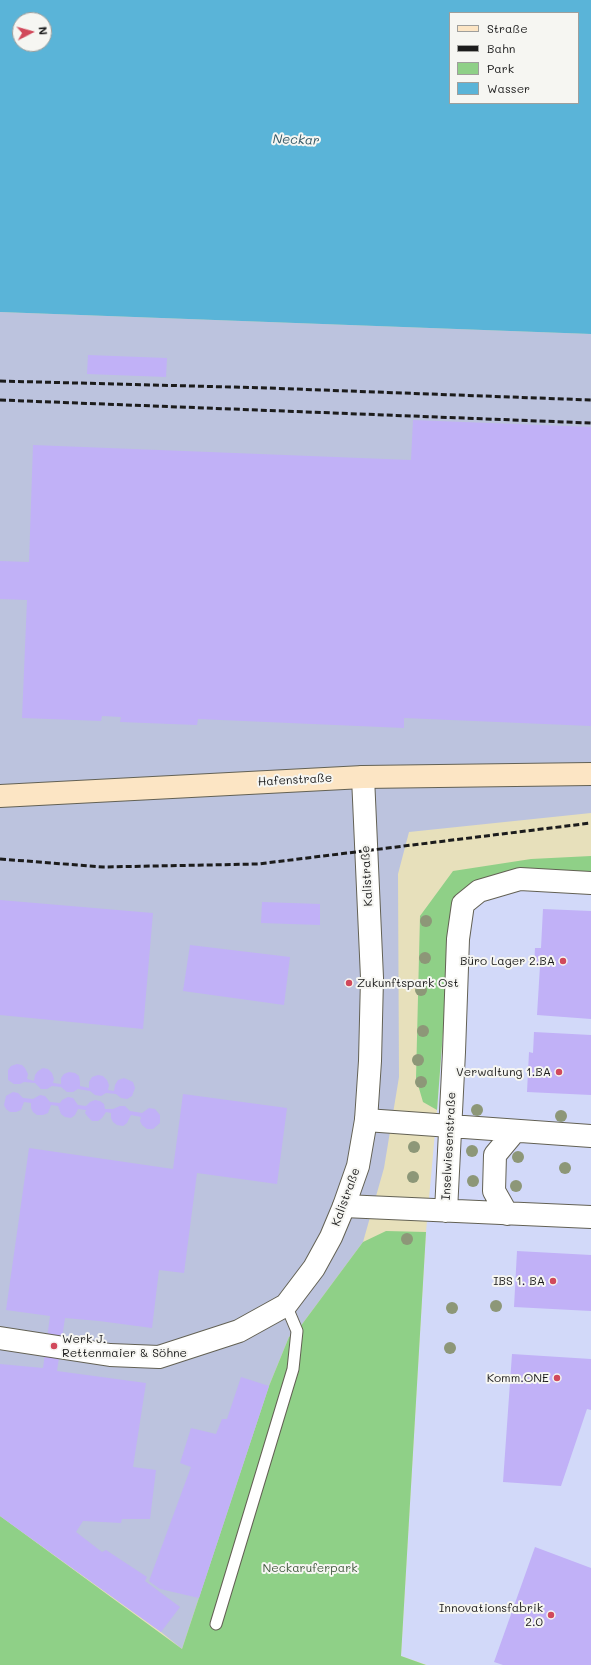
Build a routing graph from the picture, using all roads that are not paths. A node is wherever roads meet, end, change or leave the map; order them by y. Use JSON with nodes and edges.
{"nodes":[{"id":1,"x":591,"y":774,"type":"edge"},
{"id":2,"x":363,"y":777,"type":"junction"},
{"id":3,"x":0,"y":796,"type":"edge"},
{"id":4,"x":591,"y":883,"type":"edge"},
{"id":5,"x":366,"y":1120,"type":"junction"},
{"id":6,"x":450,"y":1126,"type":"junction"},
{"id":7,"x":515,"y":1131,"type":"junction"},
{"id":8,"x":591,"y":1136,"type":"edge"},
{"id":9,"x":344,"y":1206,"type":"junction"},
{"id":10,"x":446,"y":1210,"type":"junction"},
{"id":11,"x":507,"y":1214,"type":"junction"},
{"id":12,"x":591,"y":1218,"type":"edge"},
{"id":13,"x":286,"y":1305,"type":"junction"},
{"id":14,"x":0,"y":1338,"type":"edge"},
{"id":15,"x":216,"y":1624,"type":"dead end"}],
"edges":[{"from":1,"to":2,"type":"main road","name":"Hafenstraße"},
{"from":2,"to":3,"type":"main road","name":"Hafenstraße"},
{"from":2,"to":5,"type":"street","name":"Kalistraße"},
{"from":4,"to":6,"type":"street","name":"Inselwiesenstraße"},
{"from":5,"to":6,"type":"street"},
{"from":5,"to":9,"type":"street","name":"Kalistraße"},
{"from":6,"to":7,"type":"street"},
{"from":6,"to":10,"type":"street","name":"Inselwiesenstraße"},
{"from":7,"to":8,"type":"street"},
{"from":7,"to":11,"type":"street"},
{"from":9,"to":10,"type":"street"},
{"from":9,"to":13,"type":"street","name":"Kalistraße"},
{"from":10,"to":11,"type":"street"},
{"from":11,"to":12,"type":"street"},
{"from":13,"to":14,"type":"street","name":"Kalistraße"},
{"from":13,"to":15,"type":"lane"}]}
